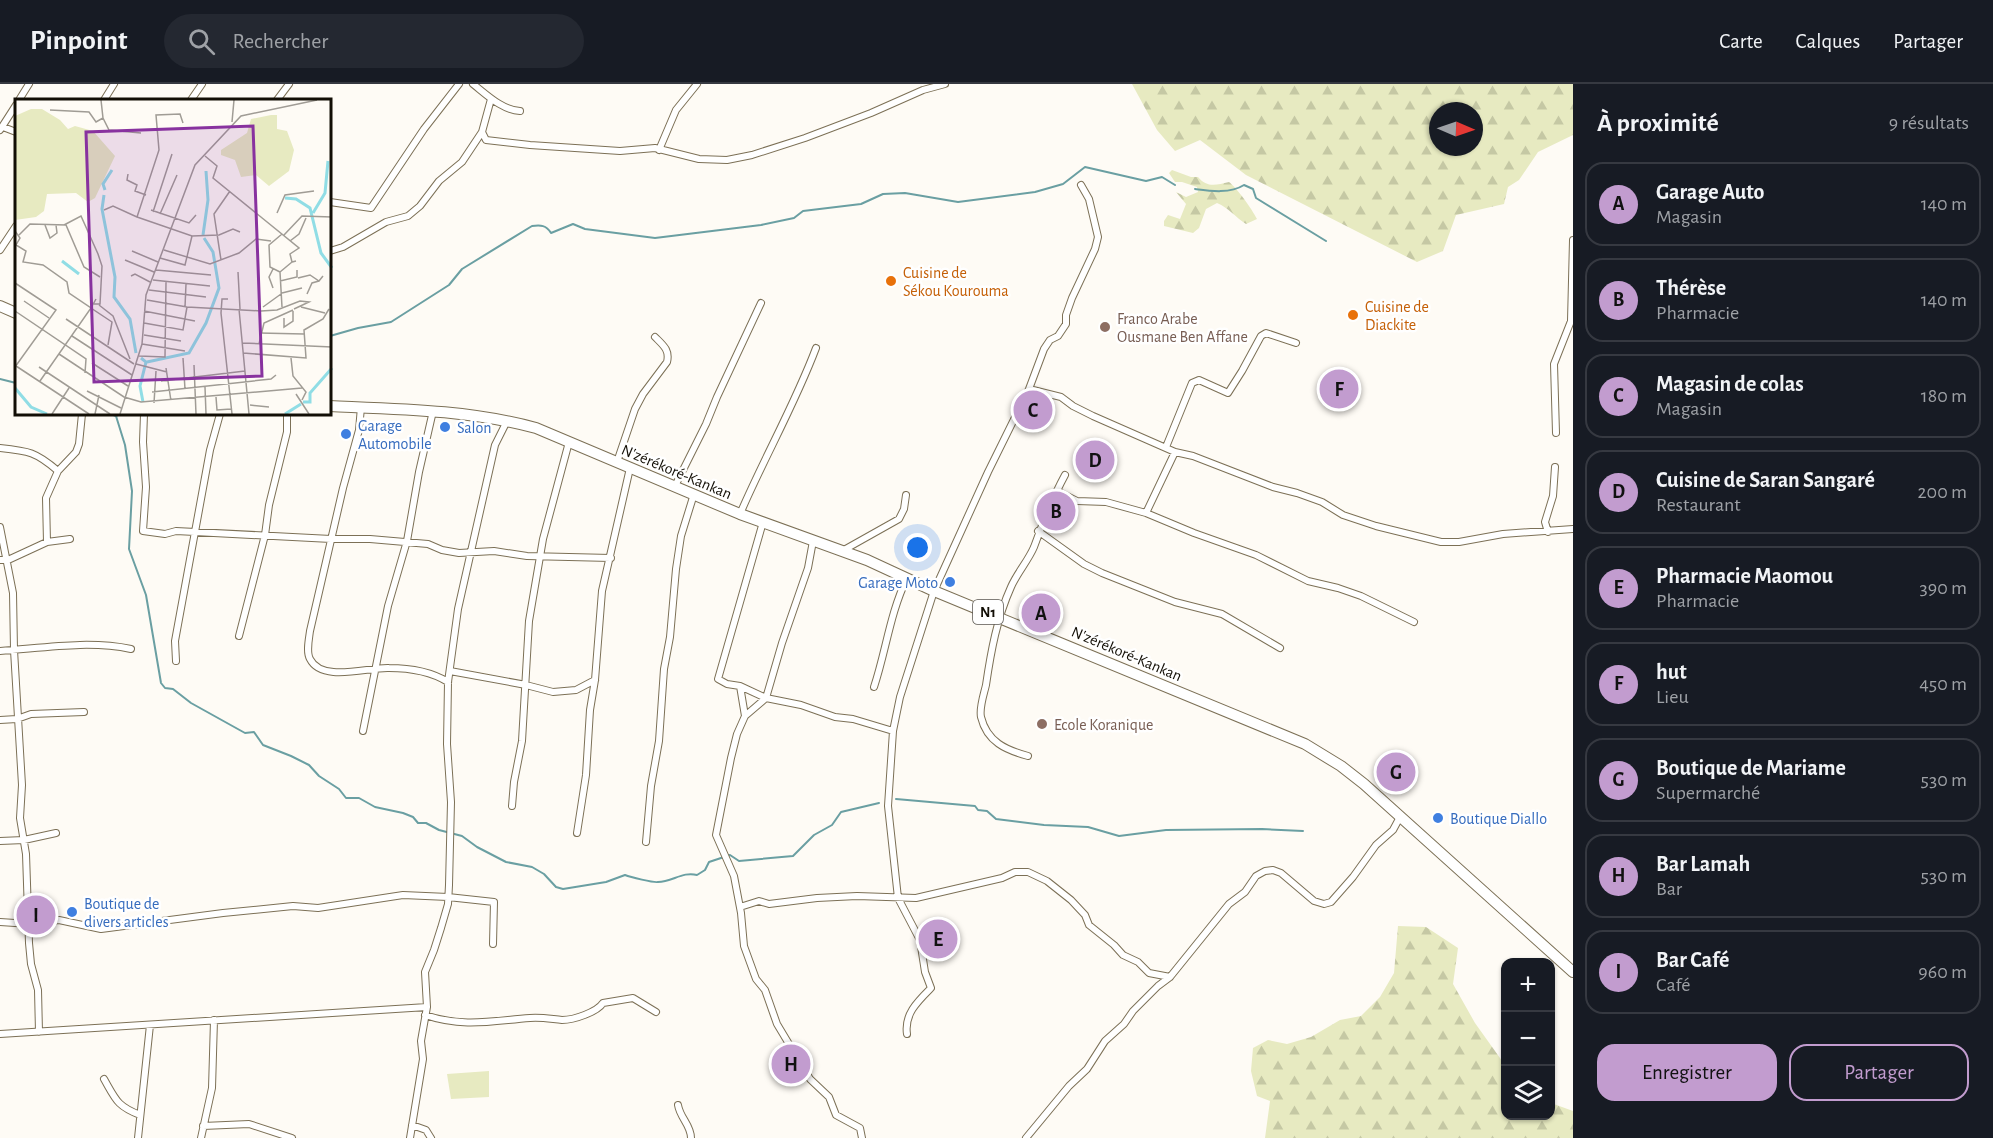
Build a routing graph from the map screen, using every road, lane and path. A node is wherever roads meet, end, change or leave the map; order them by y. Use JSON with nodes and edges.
{"nodes":[{"id":1,"x":29,"y":84,"type":"edge"},
{"id":2,"x":114,"y":84,"type":"edge"},
{"id":3,"x":202,"y":84,"type":"edge"},
{"id":4,"x":289,"y":84,"type":"edge"},
{"id":5,"x":459,"y":84,"type":"edge"},
{"id":6,"x":473,"y":84,"type":"edge"},
{"id":7,"x":697,"y":84,"type":"edge"},
{"id":8,"x":945,"y":84,"type":"edge"},
{"id":9,"x":20,"y":99,"type":"edge"},
{"id":10,"x":105,"y":99,"type":"edge"},
{"id":11,"x":192,"y":99,"type":"edge"},
{"id":12,"x":278,"y":99,"type":"edge"},
{"id":13,"x":491,"y":99,"type":"junction"},
{"id":14,"x":15,"y":107,"type":"edge"},
{"id":15,"x":520,"y":111,"type":"dead end"},
{"id":16,"x":1,"y":128,"type":"edge"},
{"id":17,"x":482,"y":132,"type":"junction"},
{"id":18,"x":659,"y":150,"type":"junction"},
{"id":19,"x":1081,"y":185,"type":"dead end"},
{"id":20,"x":332,"y":202,"type":"edge"},
{"id":21,"x":15,"y":228,"type":"edge"},
{"id":22,"x":1573,"y":240,"type":"edge"},
{"id":23,"x":0,"y":250,"type":"edge"},
{"id":24,"x":332,"y":250,"type":"edge"},
{"id":25,"x":761,"y":303,"type":"dead end"},
{"id":26,"x":0,"y":306,"type":"edge"},
{"id":27,"x":15,"y":313,"type":"edge"},
{"id":28,"x":655,"y":337,"type":"dead end"},
{"id":29,"x":1296,"y":343,"type":"dead end"},
{"id":30,"x":816,"y":348,"type":"dead end"},
{"id":31,"x":1029,"y":389,"type":"junction"},
{"id":32,"x":332,"y":406,"type":"edge"},
{"id":33,"x":362,"y":407,"type":"junction"},
{"id":34,"x":433,"y":411,"type":"junction"},
{"id":35,"x":82,"y":416,"type":"edge"},
{"id":36,"x":144,"y":416,"type":"edge"},
{"id":37,"x":219,"y":416,"type":"edge"},
{"id":38,"x":287,"y":416,"type":"edge"},
{"id":39,"x":507,"y":420,"type":"junction"},
{"id":40,"x":1556,"y":433,"type":"dead end"},
{"id":41,"x":569,"y":442,"type":"junction"},
{"id":42,"x":1166,"y":447,"type":"junction"},
{"id":43,"x":0,"y":448,"type":"edge"},
{"id":44,"x":1175,"y":452,"type":"junction"},
{"id":45,"x":617,"y":462,"type":"junction"},
{"id":46,"x":1555,"y":467,"type":"dead end"},
{"id":47,"x":630,"y":468,"type":"junction"},
{"id":48,"x":58,"y":471,"type":"junction"},
{"id":49,"x":1065,"y":475,"type":"dead end"},
{"id":50,"x":675,"y":486,"type":"junction"},
{"id":51,"x":1057,"y":491,"type":"junction"},
{"id":52,"x":694,"y":494,"type":"junction"},
{"id":53,"x":906,"y":495,"type":"dead end"},
{"id":54,"x":1146,"y":513,"type":"junction"},
{"id":55,"x":740,"y":514,"type":"junction"},
{"id":56,"x":763,"y":522,"type":"junction"},
{"id":57,"x":0,"y":527,"type":"edge"},
{"id":58,"x":1573,"y":529,"type":"edge"},
{"id":59,"x":1038,"y":531,"type":"junction"},
{"id":60,"x":1548,"y":532,"type":"junction"},
{"id":61,"x":196,"y":534,"type":"junction"},
{"id":62,"x":265,"y":535,"type":"junction"},
{"id":63,"x":70,"y":539,"type":"dead end"},
{"id":64,"x":331,"y":539,"type":"junction"},
{"id":65,"x":407,"y":541,"type":"junction"},
{"id":66,"x":813,"y":541,"type":"junction"},
{"id":67,"x":47,"y":542,"type":"junction"},
{"id":68,"x":842,"y":551,"type":"junction"},
{"id":69,"x":471,"y":553,"type":"junction"},
{"id":70,"x":540,"y":557,"type":"junction"},
{"id":71,"x":610,"y":558,"type":"junction"},
{"id":72,"x":0,"y":560,"type":"edge"},
{"id":73,"x":8,"y":561,"type":"junction"},
{"id":74,"x":908,"y":578,"type":"junction"},
{"id":75,"x":934,"y":591,"type":"junction"},
{"id":76,"x":999,"y":616,"type":"junction"},
{"id":77,"x":1414,"y":622,"type":"dead end"},
{"id":78,"x":239,"y":636,"type":"dead end"},
{"id":79,"x":1280,"y":648,"type":"dead end"},
{"id":80,"x":131,"y":649,"type":"dead end"},
{"id":81,"x":14,"y":650,"type":"junction"},
{"id":82,"x":0,"y":651,"type":"edge"},
{"id":83,"x":176,"y":661,"type":"dead end"},
{"id":84,"x":376,"y":668,"type":"junction"},
{"id":85,"x":450,"y":671,"type":"junction"},
{"id":86,"x":595,"y":680,"type":"junction"},
{"id":87,"x":448,"y":682,"type":"junction"},
{"id":88,"x":526,"y":685,"type":"junction"},
{"id":89,"x":740,"y":686,"type":"junction"},
{"id":90,"x":874,"y":687,"type":"dead end"},
{"id":91,"x":766,"y":698,"type":"junction"},
{"id":92,"x":84,"y":712,"type":"dead end"},
{"id":93,"x":745,"y":716,"type":"junction"},
{"id":94,"x":17,"y":719,"type":"junction"},
{"id":95,"x":0,"y":720,"type":"edge"},
{"id":96,"x":893,"y":730,"type":"junction"},
{"id":97,"x":363,"y":731,"type":"dead end"},
{"id":98,"x":1028,"y":756,"type":"dead end"},
{"id":99,"x":512,"y":806,"type":"dead end"},
{"id":100,"x":1400,"y":816,"type":"junction"},
{"id":101,"x":56,"y":833,"type":"dead end"},
{"id":102,"x":577,"y":833,"type":"dead end"},
{"id":103,"x":24,"y":840,"type":"junction"},
{"id":104,"x":0,"y":841,"type":"edge"},
{"id":105,"x":646,"y":842,"type":"dead end"},
{"id":106,"x":448,"y":897,"type":"junction"},
{"id":107,"x":898,"y":898,"type":"junction"},
{"id":108,"x":740,"y":907,"type":"junction"},
{"id":109,"x":0,"y":922,"type":"edge"},
{"id":110,"x":30,"y":924,"type":"junction"},
{"id":111,"x":494,"y":944,"type":"dead end"},
{"id":112,"x":1573,"y":972,"type":"edge"},
{"id":113,"x":1170,"y":977,"type":"junction"},
{"id":114,"x":427,"y":1007,"type":"junction"},
{"id":115,"x":656,"y":1012,"type":"dead end"},
{"id":116,"x":425,"y":1016,"type":"junction"},
{"id":117,"x":214,"y":1020,"type":"junction"},
{"id":118,"x":150,"y":1025,"type":"junction"},
{"id":119,"x":39,"y":1032,"type":"junction"},
{"id":120,"x":0,"y":1034,"type":"edge"},
{"id":121,"x":907,"y":1034,"type":"dead end"},
{"id":122,"x":104,"y":1079,"type":"dead end"},
{"id":123,"x":678,"y":1105,"type":"dead end"},
{"id":124,"x":140,"y":1115,"type":"junction"},
{"id":125,"x":412,"y":1125,"type":"junction"},
{"id":126,"x":203,"y":1126,"type":"junction"},
{"id":127,"x":271,"y":1130,"type":"junction"},
{"id":128,"x":138,"y":1138,"type":"edge"},
{"id":129,"x":201,"y":1138,"type":"edge"},
{"id":130,"x":271,"y":1138,"type":"edge"},
{"id":131,"x":292,"y":1138,"type":"edge"},
{"id":132,"x":410,"y":1138,"type":"edge"},
{"id":133,"x":431,"y":1138,"type":"edge"},
{"id":134,"x":691,"y":1138,"type":"edge"},
{"id":135,"x":862,"y":1138,"type":"edge"},
{"id":136,"x":1026,"y":1138,"type":"edge"}],
"edges":[{"from":1,"to":9,"type":"street"},
{"from":2,"to":10,"type":"street"},
{"from":3,"to":11,"type":"street"},
{"from":4,"to":12,"type":"street"},
{"from":5,"to":20,"type":"street"},
{"from":6,"to":13,"type":"street"},
{"from":7,"to":18,"type":"street"},
{"from":8,"to":18,"type":"street"},
{"from":13,"to":15,"type":"street"},
{"from":13,"to":17,"type":"street"},
{"from":14,"to":16,"type":"street"},
{"from":17,"to":18,"type":"street"},
{"from":17,"to":24,"type":"street"},
{"from":19,"to":31,"type":"street"},
{"from":21,"to":23,"type":"street"},
{"from":22,"to":40,"type":"street"},
{"from":25,"to":50,"type":"street"},
{"from":26,"to":27,"type":"highway"},
{"from":28,"to":45,"type":"street"},
{"from":29,"to":42,"type":"street"},
{"from":30,"to":55,"type":"street"},
{"from":31,"to":42,"type":"street"},
{"from":31,"to":75,"type":"street"},
{"from":32,"to":33,"type":"highway","name":"N'zérékoré-Kankan","number":"N1"},
{"from":33,"to":34,"type":"highway","name":"N'zérékoré-Kankan","number":"N1"},
{"from":33,"to":64,"type":"street"},
{"from":34,"to":39,"type":"highway","name":"N'zérékoré-Kankan","number":"N1"},
{"from":34,"to":65,"type":"street"},
{"from":35,"to":48,"type":"street"},
{"from":36,"to":61,"type":"street"},
{"from":37,"to":61,"type":"street"},
{"from":38,"to":62,"type":"street"},
{"from":39,"to":41,"type":"highway","name":"N'zérékoré-Kankan","number":"N1"},
{"from":39,"to":69,"type":"street"},
{"from":41,"to":45,"type":"highway","name":"N'zérékoré-Kankan","number":"N1"},
{"from":41,"to":70,"type":"street"},
{"from":42,"to":44,"type":"street"},
{"from":43,"to":48,"type":"street"},
{"from":44,"to":54,"type":"street"},
{"from":44,"to":60,"type":"street"},
{"from":45,"to":47,"type":"highway","name":"N'zérékoré-Kankan","number":"N1"},
{"from":46,"to":60,"type":"street"},
{"from":47,"to":50,"type":"highway","name":"N'zérékoré-Kankan","number":"N1"},
{"from":47,"to":71,"type":"street"},
{"from":48,"to":67,"type":"street"},
{"from":49,"to":51,"type":"street"},
{"from":50,"to":52,"type":"highway","name":"N'zérékoré-Kankan","number":"N1"},
{"from":51,"to":54,"type":"street"},
{"from":51,"to":59,"type":"street"},
{"from":52,"to":55,"type":"highway","name":"N'zérékoré-Kankan","number":"N1"},
{"from":52,"to":105,"type":"street"},
{"from":53,"to":68,"type":"street"},
{"from":54,"to":77,"type":"street"},
{"from":55,"to":56,"type":"highway","name":"N'zérékoré-Kankan","number":"N1"},
{"from":56,"to":66,"type":"highway","name":"N'zérékoré-Kankan","number":"N1"},
{"from":56,"to":89,"type":"street"},
{"from":57,"to":73,"type":"street"},
{"from":58,"to":60,"type":"street"},
{"from":59,"to":76,"type":"street"},
{"from":59,"to":79,"type":"street"},
{"from":61,"to":62,"type":"street"},
{"from":61,"to":83,"type":"street"},
{"from":62,"to":64,"type":"street"},
{"from":62,"to":78,"type":"street"},
{"from":63,"to":67,"type":"street"},
{"from":64,"to":65,"type":"street"},
{"from":64,"to":84,"type":"street"},
{"from":65,"to":69,"type":"street"},
{"from":65,"to":84,"type":"street"},
{"from":66,"to":68,"type":"highway","name":"N'zérékoré-Kankan","number":"N1"},
{"from":66,"to":91,"type":"street"},
{"from":67,"to":73,"type":"street"},
{"from":68,"to":74,"type":"highway","name":"N'zérékoré-Kankan","number":"N1"},
{"from":69,"to":70,"type":"street"},
{"from":69,"to":85,"type":"street"},
{"from":70,"to":71,"type":"street"},
{"from":70,"to":88,"type":"street"},
{"from":71,"to":86,"type":"street"},
{"from":72,"to":73,"type":"street"},
{"from":73,"to":81,"type":"street"},
{"from":74,"to":75,"type":"highway","name":"N'zérékoré-Kankan","number":"N1"},
{"from":74,"to":90,"type":"street"},
{"from":75,"to":76,"type":"highway","name":"N'zérékoré-Kankan","number":"N1"},
{"from":75,"to":96,"type":"street"},
{"from":76,"to":98,"type":"street"},
{"from":76,"to":100,"type":"highway","name":"N'zérékoré-Kankan","number":"N1"},
{"from":80,"to":81,"type":"street"},
{"from":81,"to":82,"type":"street"},
{"from":81,"to":94,"type":"street"},
{"from":84,"to":87,"type":"street"},
{"from":84,"to":97,"type":"street"},
{"from":85,"to":87,"type":"street"},
{"from":85,"to":88,"type":"street"},
{"from":86,"to":88,"type":"street"},
{"from":86,"to":102,"type":"street"},
{"from":87,"to":106,"type":"street"},
{"from":88,"to":99,"type":"street"},
{"from":89,"to":91,"type":"street"},
{"from":89,"to":93,"type":"street"},
{"from":91,"to":93,"type":"street"},
{"from":91,"to":96,"type":"street"},
{"from":92,"to":94,"type":"street"},
{"from":93,"to":108,"type":"street"},
{"from":94,"to":95,"type":"street"},
{"from":94,"to":103,"type":"street"},
{"from":96,"to":107,"type":"street"},
{"from":100,"to":112,"type":"highway","name":"N'zérékoré-Kankan","number":"N1"},
{"from":100,"to":113,"type":"street"},
{"from":101,"to":103,"type":"street"},
{"from":103,"to":104,"type":"street"},
{"from":103,"to":110,"type":"street"},
{"from":106,"to":110,"type":"street"},
{"from":106,"to":111,"type":"street"},
{"from":106,"to":114,"type":"street"},
{"from":107,"to":108,"type":"street"},
{"from":107,"to":113,"type":"street"},
{"from":107,"to":121,"type":"street"},
{"from":108,"to":135,"type":"street"},
{"from":109,"to":110,"type":"street"},
{"from":110,"to":119,"type":"street"},
{"from":113,"to":136,"type":"street"},
{"from":114,"to":116,"type":"street"},
{"from":114,"to":117,"type":"street"},
{"from":115,"to":116,"type":"street"},
{"from":116,"to":125,"type":"street"},
{"from":117,"to":118,"type":"street"},
{"from":117,"to":126,"type":"street"},
{"from":118,"to":119,"type":"street"},
{"from":118,"to":124,"type":"street"},
{"from":119,"to":120,"type":"street"},
{"from":122,"to":124,"type":"street"},
{"from":123,"to":134,"type":"street"},
{"from":124,"to":128,"type":"street"},
{"from":125,"to":132,"type":"street"},
{"from":125,"to":133,"type":"street"},
{"from":126,"to":127,"type":"street"},
{"from":126,"to":129,"type":"street"},
{"from":127,"to":130,"type":"street"},
{"from":127,"to":131,"type":"street"}]}
